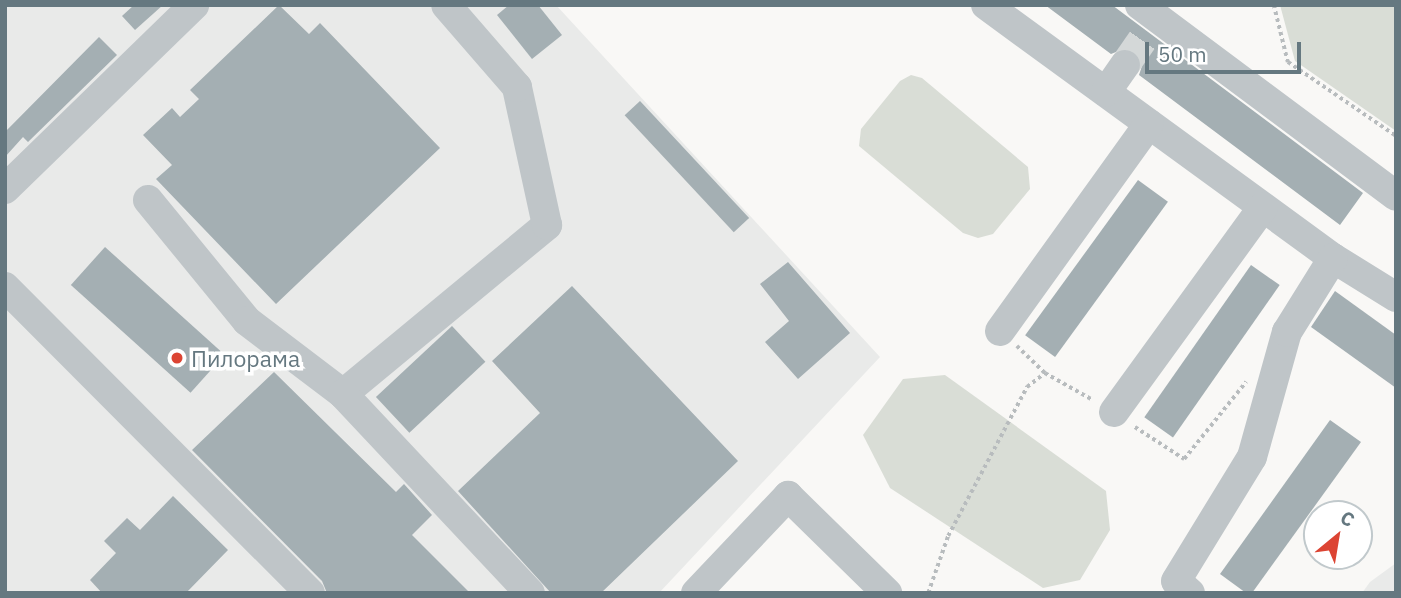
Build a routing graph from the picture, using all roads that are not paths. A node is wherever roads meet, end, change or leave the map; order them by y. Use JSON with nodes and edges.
{"nodes":[{"id":1,"x":194,"y":5,"type":"edge"},
{"id":2,"x":446,"y":5,"type":"edge"},
{"id":3,"x":986,"y":5,"type":"edge"},
{"id":4,"x":1153,"y":15,"type":"edge"},
{"id":5,"x":1125,"y":65,"type":"tunnel mouth"},
{"id":6,"x":1106,"y":92,"type":"junction"},
{"id":7,"x":1149,"y":124,"type":"junction"},
{"id":8,"x":5,"y":189,"type":"edge"},
{"id":9,"x":1396,"y":196,"type":"edge"},
{"id":10,"x":148,"y":200,"type":"dead end"},
{"id":11,"x":1263,"y":207,"type":"junction"},
{"id":12,"x":1333,"y":258,"type":"junction"},
{"id":13,"x":5,"y":287,"type":"edge"},
{"id":14,"x":1396,"y":298,"type":"edge"},
{"id":15,"x":1000,"y":331,"type":"dead end"},
{"id":16,"x":342,"y":394,"type":"junction"},
{"id":17,"x":1114,"y":412,"type":"dead end"},
{"id":18,"x":310,"y":593,"type":"edge"},
{"id":19,"x":530,"y":593,"type":"edge"},
{"id":20,"x":696,"y":593,"type":"edge"},
{"id":21,"x":887,"y":593,"type":"edge"},
{"id":22,"x":1190,"y":593,"type":"edge"}],
"edges":[{"from":1,"to":8,"type":"lane"},
{"from":2,"to":16,"type":"lane"},
{"from":3,"to":6,"type":"lane"},
{"from":4,"to":9,"type":"lane"},
{"from":5,"to":6,"type":"lane"},
{"from":6,"to":7,"type":"lane"},
{"from":7,"to":11,"type":"lane"},
{"from":7,"to":15,"type":"lane"},
{"from":10,"to":16,"type":"lane"},
{"from":11,"to":12,"type":"lane"},
{"from":11,"to":17,"type":"lane"},
{"from":12,"to":14,"type":"lane"},
{"from":12,"to":22,"type":"lane"},
{"from":13,"to":18,"type":"lane"},
{"from":16,"to":19,"type":"lane"},
{"from":20,"to":21,"type":"lane"}]}
